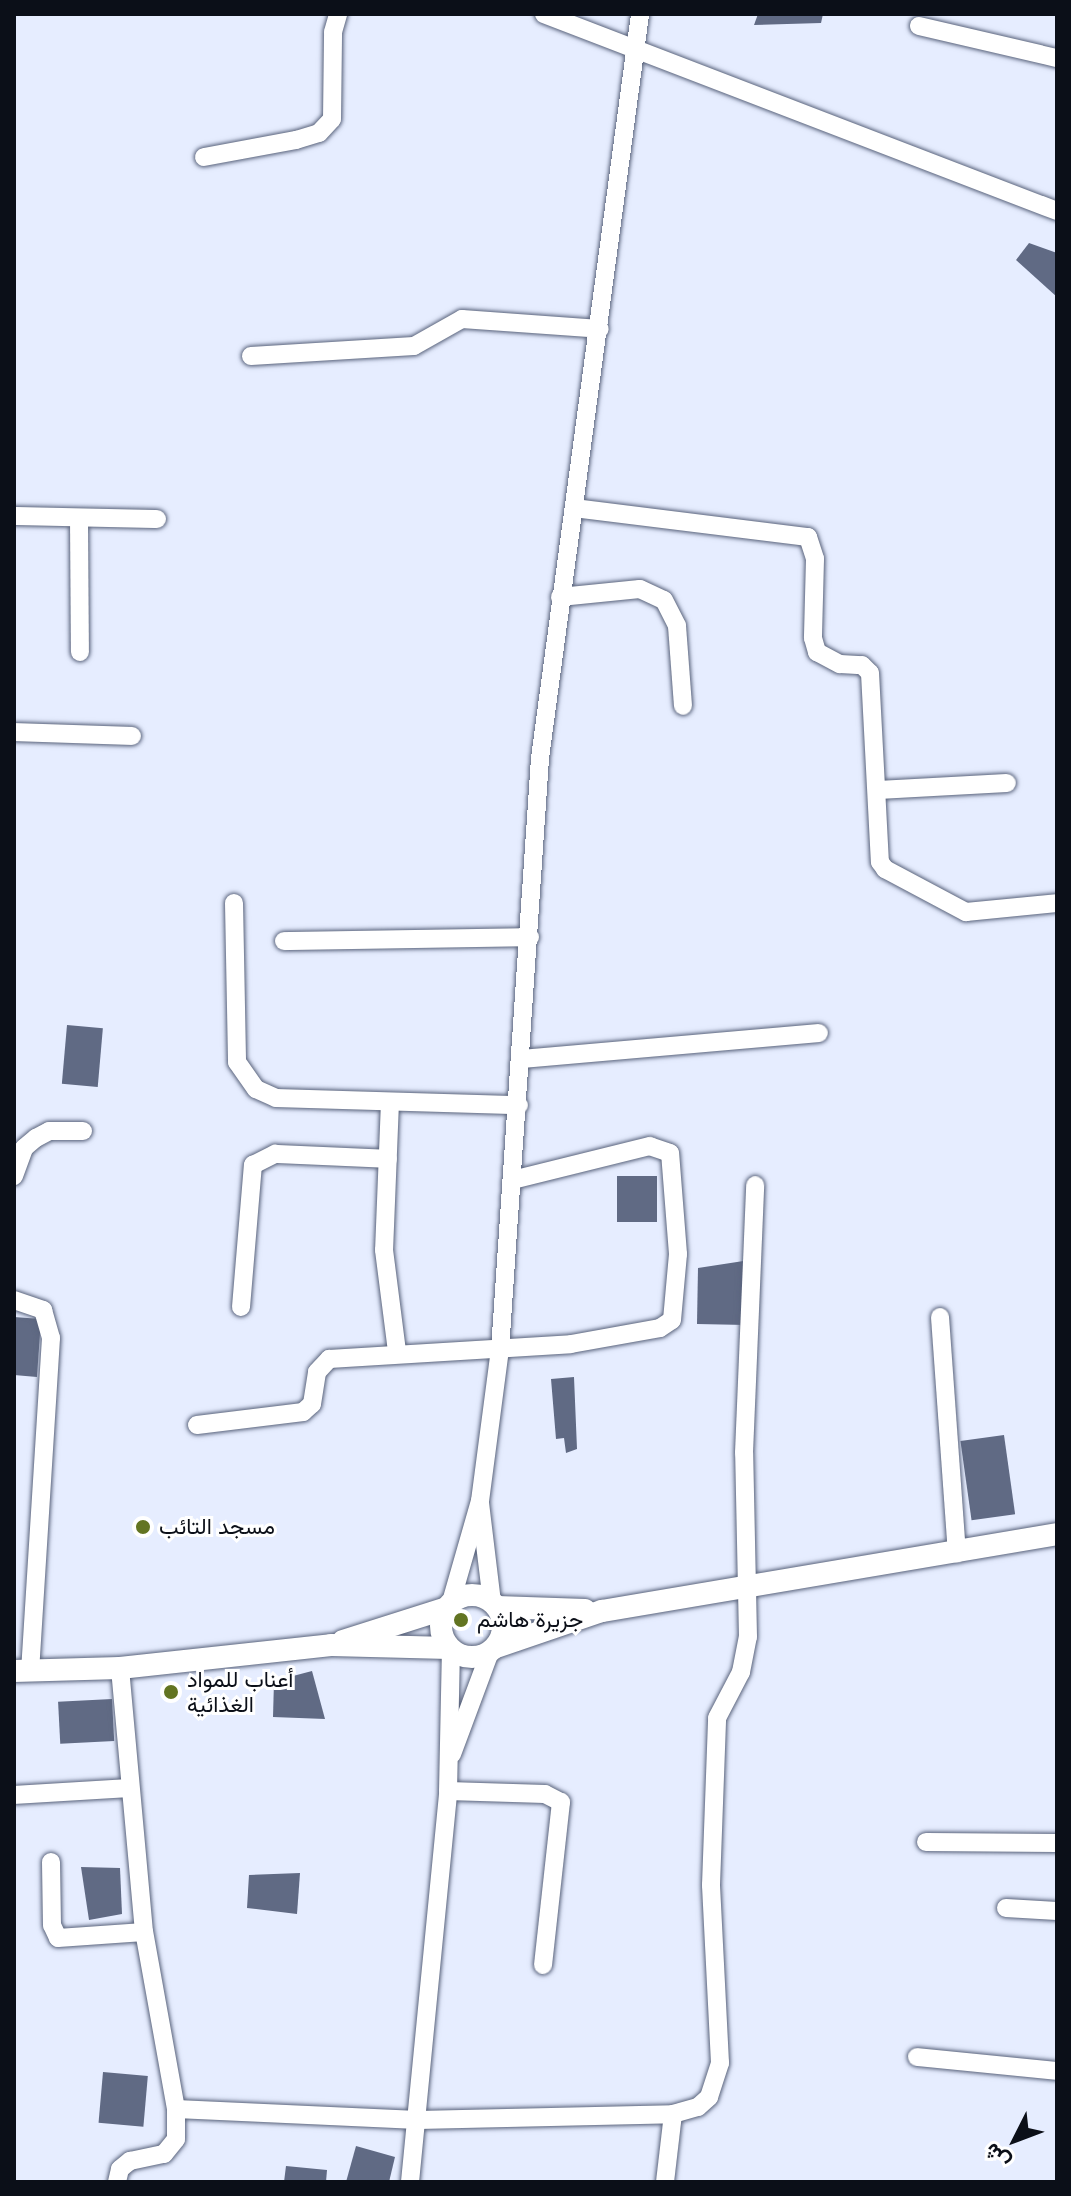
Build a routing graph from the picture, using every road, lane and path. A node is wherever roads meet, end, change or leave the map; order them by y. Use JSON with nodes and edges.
{"nodes":[{"id":1,"x":338,"y":14,"type":"edge"},
{"id":2,"x":544,"y":14,"type":"edge"},
{"id":3,"x":640,"y":14,"type":"edge"},
{"id":4,"x":919,"y":26,"type":"dead end"},
{"id":5,"x":637,"y":51,"type":"junction"},
{"id":6,"x":1057,"y":58,"type":"edge"},
{"id":7,"x":204,"y":157,"type":"dead end"},
{"id":8,"x":1057,"y":211,"type":"edge"},
{"id":9,"x":600,"y":329,"type":"junction"},
{"id":10,"x":251,"y":356,"type":"dead end"},
{"id":11,"x":574,"y":508,"type":"junction"},
{"id":12,"x":14,"y":516,"type":"edge"},
{"id":13,"x":79,"y":519,"type":"junction"},
{"id":14,"x":157,"y":519,"type":"dead end"},
{"id":15,"x":560,"y":597,"type":"junction"},
{"id":16,"x":80,"y":652,"type":"dead end"},
{"id":17,"x":683,"y":706,"type":"dead end"},
{"id":18,"x":14,"y":732,"type":"edge"},
{"id":19,"x":132,"y":736,"type":"dead end"},
{"id":20,"x":1007,"y":783,"type":"dead end"},
{"id":21,"x":878,"y":790,"type":"junction"},
{"id":22,"x":234,"y":903,"type":"dead end"},
{"id":23,"x":1057,"y":903,"type":"edge"},
{"id":24,"x":530,"y":937,"type":"junction"},
{"id":25,"x":284,"y":941,"type":"dead end"},
{"id":26,"x":819,"y":1033,"type":"dead end"},
{"id":27,"x":522,"y":1059,"type":"junction"},
{"id":28,"x":390,"y":1102,"type":"junction"},
{"id":29,"x":519,"y":1105,"type":"junction"},
{"id":30,"x":83,"y":1131,"type":"dead end"},
{"id":31,"x":388,"y":1159,"type":"junction"},
{"id":32,"x":14,"y":1176,"type":"edge"},
{"id":33,"x":513,"y":1180,"type":"junction"},
{"id":34,"x":755,"y":1185,"type":"dead end"},
{"id":35,"x":14,"y":1300,"type":"edge"},
{"id":36,"x":241,"y":1307,"type":"dead end"},
{"id":37,"x":940,"y":1317,"type":"dead end"},
{"id":38,"x":500,"y":1350,"type":"junction"},
{"id":39,"x":397,"y":1351,"type":"junction"},
{"id":40,"x":197,"y":1425,"type":"dead end"},
{"id":41,"x":480,"y":1501,"type":"junction"},
{"id":42,"x":1057,"y":1534,"type":"edge"},
{"id":43,"x":957,"y":1553,"type":"junction"},
{"id":44,"x":747,"y":1586,"type":"junction"},
{"id":45,"x":494,"y":1604,"type":"junction"},
{"id":46,"x":449,"y":1605,"type":"junction"},
{"id":47,"x":602,"y":1611,"type":"junction"},
{"id":48,"x":331,"y":1645,"type":"junction"},
{"id":49,"x":450,"y":1649,"type":"junction"},
{"id":50,"x":493,"y":1649,"type":"junction"},
{"id":51,"x":120,"y":1668,"type":"junction"},
{"id":52,"x":22,"y":1671,"type":"edge"},
{"id":53,"x":450,"y":1761,"type":"junction"},
{"id":54,"x":129,"y":1788,"type":"junction"},
{"id":55,"x":448,"y":1791,"type":"junction"},
{"id":56,"x":14,"y":1795,"type":"edge"},
{"id":57,"x":926,"y":1842,"type":"dead end"},
{"id":58,"x":1057,"y":1843,"type":"edge"},
{"id":59,"x":51,"y":1862,"type":"dead end"},
{"id":60,"x":1006,"y":1908,"type":"dead end"},
{"id":61,"x":1057,"y":1911,"type":"edge"},
{"id":62,"x":144,"y":1932,"type":"junction"},
{"id":63,"x":543,"y":1965,"type":"dead end"},
{"id":64,"x":917,"y":2057,"type":"dead end"},
{"id":65,"x":1057,"y":2071,"type":"edge"},
{"id":66,"x":176,"y":2109,"type":"junction"},
{"id":67,"x":673,"y":2114,"type":"junction"},
{"id":68,"x":418,"y":2120,"type":"junction"},
{"id":69,"x":117,"y":2182,"type":"edge"},
{"id":70,"x":410,"y":2182,"type":"edge"},
{"id":71,"x":665,"y":2182,"type":"edge"}],
"edges":[{"from":1,"to":7,"type":"street"},
{"from":2,"to":5,"type":"street"},
{"from":3,"to":5,"type":"street"},
{"from":4,"to":6,"type":"street"},
{"from":5,"to":8,"type":"street"},
{"from":5,"to":9,"type":"street"},
{"from":9,"to":10,"type":"street"},
{"from":9,"to":11,"type":"street"},
{"from":11,"to":15,"type":"street"},
{"from":11,"to":21,"type":"street"},
{"from":12,"to":13,"type":"street"},
{"from":13,"to":14,"type":"street"},
{"from":13,"to":16,"type":"street"},
{"from":15,"to":17,"type":"street"},
{"from":15,"to":24,"type":"street"},
{"from":18,"to":19,"type":"street"},
{"from":20,"to":21,"type":"street"},
{"from":21,"to":23,"type":"street"},
{"from":22,"to":28,"type":"street"},
{"from":24,"to":25,"type":"street"},
{"from":24,"to":27,"type":"street"},
{"from":26,"to":27,"type":"street"},
{"from":27,"to":29,"type":"street"},
{"from":28,"to":29,"type":"street"},
{"from":28,"to":31,"type":"street"},
{"from":29,"to":33,"type":"street"},
{"from":30,"to":32,"type":"street"},
{"from":31,"to":36,"type":"street"},
{"from":31,"to":39,"type":"street"},
{"from":33,"to":38,"type":"street"},
{"from":33,"to":38,"type":"street"},
{"from":34,"to":44,"type":"street"},
{"from":35,"to":52,"type":"street"},
{"from":37,"to":43,"type":"street"},
{"from":38,"to":39,"type":"street"},
{"from":38,"to":41,"type":"street"},
{"from":39,"to":40,"type":"street"},
{"from":41,"to":45,"type":"street"},
{"from":41,"to":46,"type":"street"},
{"from":42,"to":43,"type":"main road"},
{"from":43,"to":44,"type":"main road"},
{"from":44,"to":47,"type":"main road"},
{"from":44,"to":67,"type":"street"},
{"from":45,"to":46,"type":"main road"},
{"from":45,"to":47,"type":"main road"},
{"from":45,"to":50,"type":"main road"},
{"from":46,"to":48,"type":"main road"},
{"from":46,"to":49,"type":"main road"},
{"from":47,"to":50,"type":"main road"},
{"from":48,"to":49,"type":"main road"},
{"from":48,"to":51,"type":"main road"},
{"from":49,"to":50,"type":"main road"},
{"from":49,"to":53,"type":"street"},
{"from":50,"to":53,"type":"street"},
{"from":51,"to":52,"type":"main road"},
{"from":51,"to":54,"type":"street"},
{"from":53,"to":55,"type":"street"},
{"from":54,"to":56,"type":"street"},
{"from":54,"to":62,"type":"street"},
{"from":55,"to":63,"type":"street"},
{"from":55,"to":68,"type":"street"},
{"from":57,"to":58,"type":"street"},
{"from":59,"to":62,"type":"street"},
{"from":60,"to":61,"type":"street"},
{"from":62,"to":66,"type":"street"},
{"from":64,"to":65,"type":"street"},
{"from":66,"to":68,"type":"street"},
{"from":66,"to":69,"type":"street"},
{"from":67,"to":68,"type":"street"},
{"from":67,"to":71,"type":"street"},
{"from":68,"to":70,"type":"street"}]}
